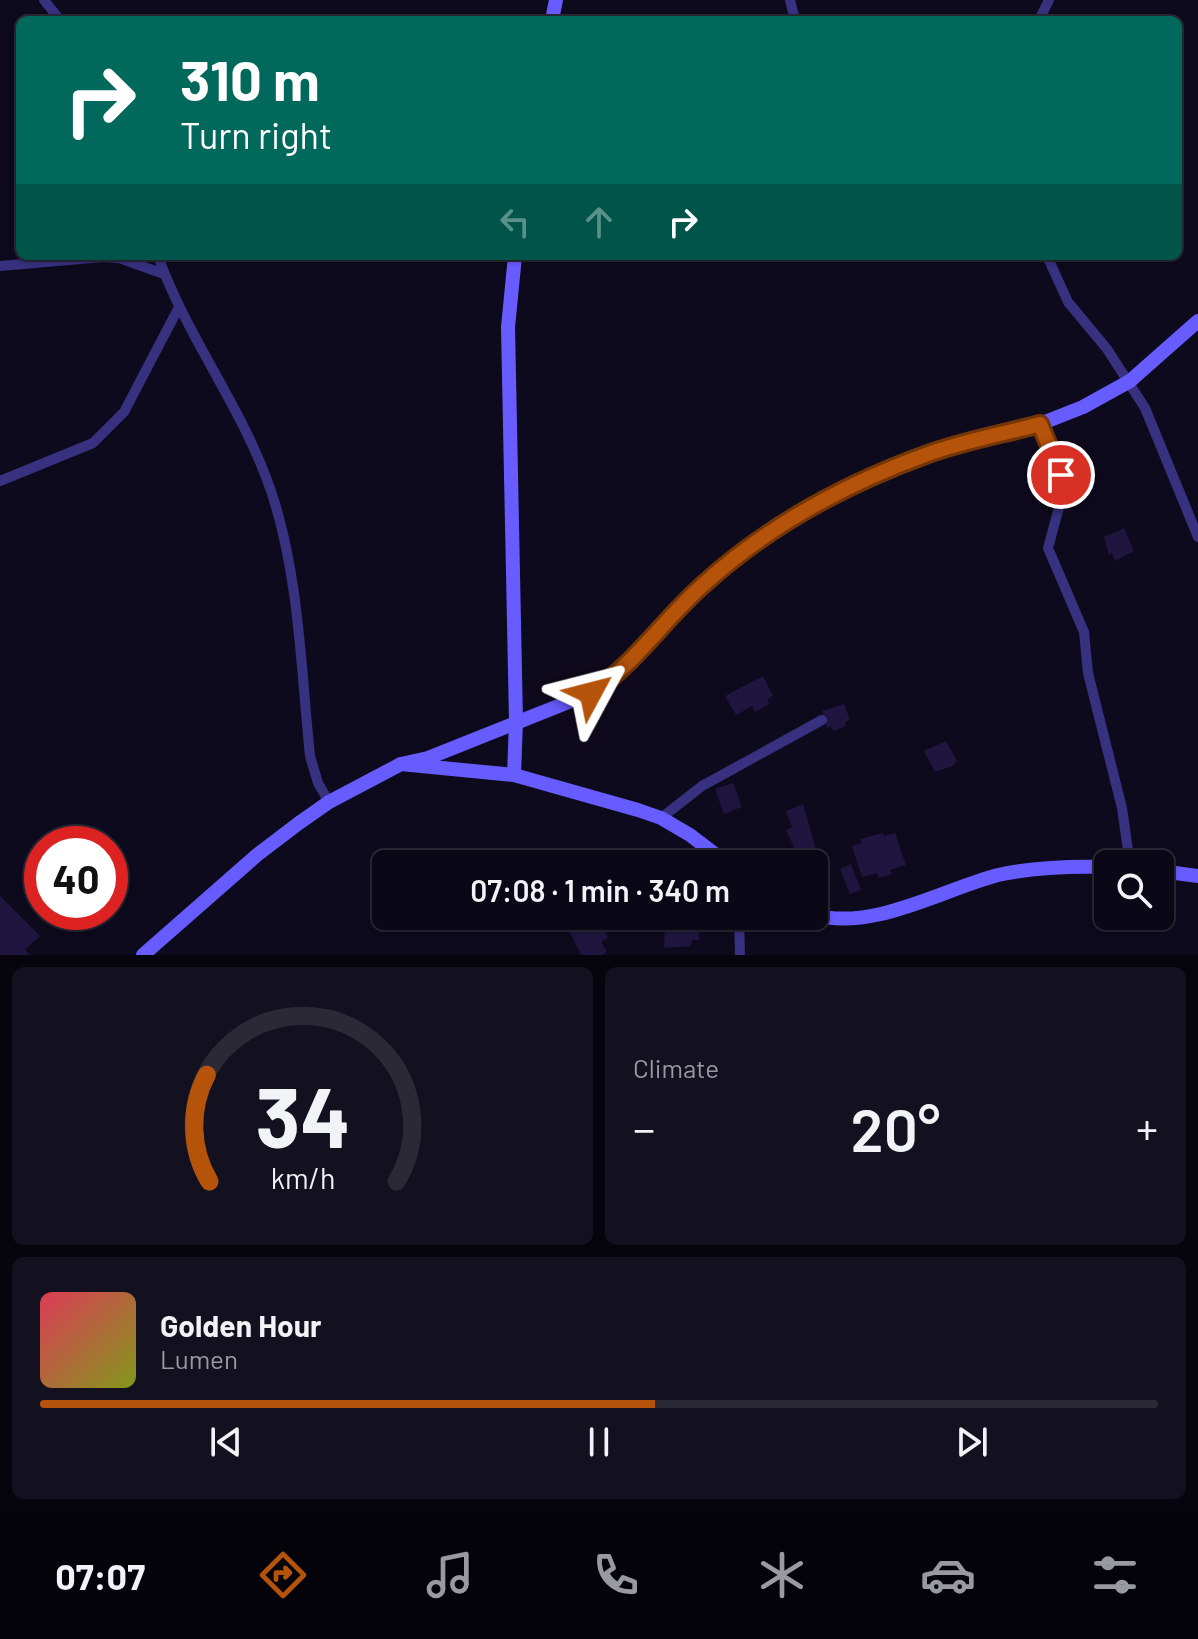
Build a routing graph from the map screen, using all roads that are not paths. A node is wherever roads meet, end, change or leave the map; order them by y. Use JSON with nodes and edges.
{"nodes":[{"id":1,"x":44,"y":0,"type":"edge"},
{"id":2,"x":57,"y":16,"type":"edge"},
{"id":3,"x":69,"y":260,"type":"edge"},
{"id":4,"x":125,"y":260,"type":"edge"},
{"id":5,"x":159,"y":260,"type":"edge"},
{"id":6,"x":515,"y":260,"type":"edge"},
{"id":7,"x":1049,"y":260,"type":"edge"},
{"id":8,"x":0,"y":266,"type":"edge"},
{"id":9,"x":164,"y":274,"type":"junction"},
{"id":10,"x":179,"y":307,"type":"junction"},
{"id":11,"x":1198,"y":321,"type":"edge"},
{"id":12,"x":1130,"y":381,"type":"junction"},
{"id":13,"x":1040,"y":424,"type":"junction"},
{"id":14,"x":0,"y":481,"type":"edge"},
{"id":15,"x":1198,"y":537,"type":"edge"},
{"id":16,"x":822,"y":720,"type":"dead end"},
{"id":17,"x":516,"y":721,"type":"junction"},
{"id":18,"x":401,"y":764,"type":"junction"},
{"id":19,"x":514,"y":775,"type":"junction"},
{"id":20,"x":329,"y":802,"type":"junction"},
{"id":21,"x":661,"y":818,"type":"junction"},
{"id":22,"x":710,"y":850,"type":"edge"},
{"id":23,"x":1128,"y":850,"type":"edge"},
{"id":24,"x":1094,"y":867,"type":"edge"},
{"id":25,"x":1174,"y":873,"type":"edge"},
{"id":26,"x":1198,"y":876,"type":"edge"},
{"id":27,"x":828,"y":918,"type":"edge"},
{"id":28,"x":739,"y":930,"type":"edge"},
{"id":29,"x":143,"y":955,"type":"edge"},
{"id":30,"x":740,"y":955,"type":"edge"}],
"edges":[{"from":1,"to":2,"type":"street"},
{"from":3,"to":8,"type":"street"},
{"from":4,"to":9,"type":"street"},
{"from":5,"to":9,"type":"street"},
{"from":6,"to":17,"type":"street"},
{"from":7,"to":12,"type":"street"},
{"from":9,"to":10,"type":"street"},
{"from":10,"to":14,"type":"street"},
{"from":10,"to":20,"type":"street"},
{"from":11,"to":12,"type":"street"},
{"from":12,"to":13,"type":"street"},
{"from":12,"to":15,"type":"street"},
{"from":13,"to":17,"type":"street"},
{"from":13,"to":23,"type":"street"},
{"from":16,"to":21,"type":"street"},
{"from":17,"to":18,"type":"street"},
{"from":17,"to":19,"type":"street"},
{"from":18,"to":19,"type":"street"},
{"from":18,"to":20,"type":"street"},
{"from":19,"to":21,"type":"street"},
{"from":20,"to":29,"type":"street"},
{"from":21,"to":22,"type":"street"},
{"from":24,"to":27,"type":"street"},
{"from":25,"to":26,"type":"street"},
{"from":28,"to":30,"type":"street"}]}
